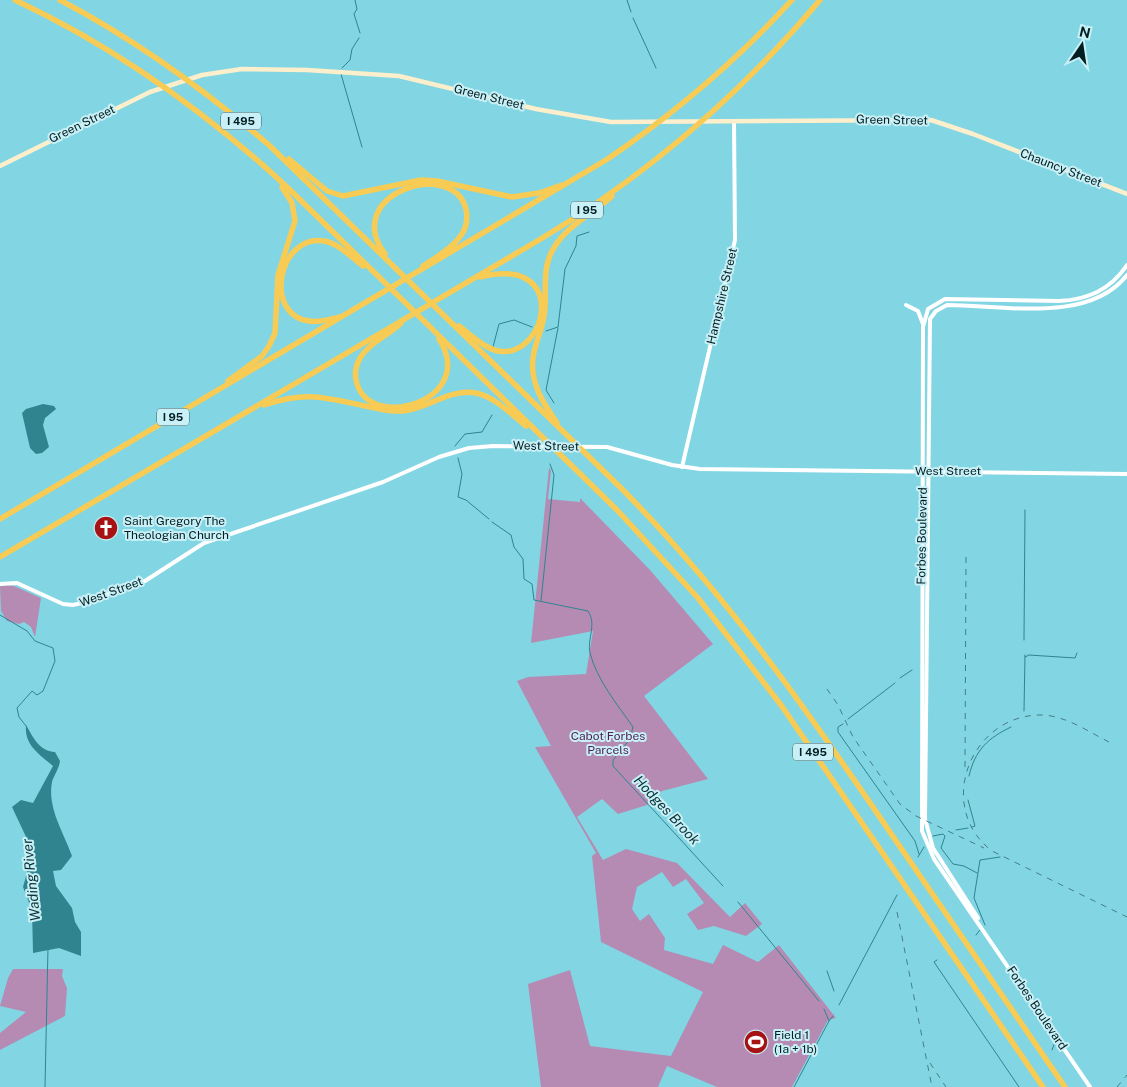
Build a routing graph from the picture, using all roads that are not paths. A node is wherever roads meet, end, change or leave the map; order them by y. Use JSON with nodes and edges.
{"nodes":[{"id":1,"x":15,"y":0,"type":"edge"},
{"id":2,"x":60,"y":0,"type":"edge"},
{"id":3,"x":792,"y":0,"type":"edge"},
{"id":4,"x":820,"y":0,"type":"edge"},
{"id":5,"x":734,"y":122,"type":"junction"},
{"id":6,"x":252,"y":131,"type":"junction"},
{"id":7,"x":995,"y":143,"type":"joint"},
{"id":8,"x":255,"y":158,"type":"junction"},
{"id":9,"x":0,"y":166,"type":"edge"},
{"id":10,"x":597,"y":166,"type":"junction"},
{"id":11,"x":628,"y":182,"type":"junction"},
{"id":12,"x":1127,"y":194,"type":"edge"},
{"id":13,"x":1127,"y":265,"type":"edge"},
{"id":14,"x":399,"y":271,"type":"junction"},
{"id":15,"x":1127,"y":276,"type":"edge"},
{"id":16,"x":474,"y":278,"type":"junction"},
{"id":17,"x":408,"y":279,"type":"junction"},
{"id":18,"x":382,"y":281,"type":"junction"},
{"id":19,"x":906,"y":305,"type":"dead end"},
{"id":20,"x":440,"y":311,"type":"junction"},
{"id":21,"x":347,"y":315,"type":"junction"},
{"id":22,"x":409,"y":316,"type":"junction"},
{"id":23,"x":423,"y":321,"type":"junction"},
{"id":24,"x":923,"y":327,"type":"junction"},
{"id":25,"x":212,"y":394,"type":"junction"},
{"id":26,"x":252,"y":409,"type":"junction"},
{"id":27,"x":564,"y":432,"type":"junction"},
{"id":28,"x":550,"y":444,"type":"junction"},
{"id":29,"x":682,"y":467,"type":"junction"},
{"id":30,"x":925,"y":471,"type":"junction"},
{"id":31,"x":1127,"y":474,"type":"edge"},
{"id":32,"x":0,"y":519,"type":"edge"},
{"id":33,"x":0,"y":557,"type":"edge"},
{"id":34,"x":0,"y":584,"type":"edge"},
{"id":35,"x":1043,"y":1087,"type":"edge"},
{"id":36,"x":1065,"y":1087,"type":"edge"},
{"id":37,"x":1090,"y":1087,"type":"edge"}],
"edges":[{"from":1,"to":8,"type":"highway","number":"I 495"},
{"from":2,"to":6,"type":"highway","number":"I 495"},
{"from":3,"to":10,"type":"highway","number":"I 95"},
{"from":4,"to":11,"type":"highway","number":"I 95"},
{"from":5,"to":7,"type":"main road","name":"Green Street"},
{"from":5,"to":9,"type":"main road","name":"Green Street"},
{"from":5,"to":29,"type":"street","name":"Hampshire Street"},
{"from":6,"to":10,"type":"highway"},
{"from":6,"to":14,"type":"highway","number":"I 495"},
{"from":7,"to":12,"type":"main road","name":"Chauncy Street"},
{"from":8,"to":18,"type":"highway","number":"I 495"},
{"from":8,"to":25,"type":"highway"},
{"from":10,"to":17,"type":"highway","number":"I 95"},
{"from":11,"to":16,"type":"highway","number":"I 95"},
{"from":11,"to":27,"type":"highway"},
{"from":13,"to":24,"type":"street","name":"Forbes Boulevard"},
{"from":14,"to":17,"type":"highway"},
{"from":14,"to":20,"type":"highway","number":"I 495"},
{"from":15,"to":30,"type":"street","name":"Forbes Boulevard"},
{"from":16,"to":20,"type":"highway"},
{"from":16,"to":22,"type":"highway","number":"I 95"},
{"from":17,"to":21,"type":"highway","number":"I 95"},
{"from":18,"to":21,"type":"highway"},
{"from":18,"to":23,"type":"highway","number":"I 495"},
{"from":19,"to":24,"type":"street"},
{"from":20,"to":27,"type":"highway","number":"I 495"},
{"from":21,"to":25,"type":"highway","number":"I 95"},
{"from":22,"to":23,"type":"highway"},
{"from":22,"to":26,"type":"highway","number":"I 95"},
{"from":23,"to":28,"type":"highway","number":"I 495"},
{"from":24,"to":30,"type":"street","name":"Forbes Boulevard"},
{"from":25,"to":32,"type":"highway","number":"I 95"},
{"from":26,"to":28,"type":"highway"},
{"from":26,"to":33,"type":"highway","number":"I 95"},
{"from":27,"to":36,"type":"highway","number":"I 495"},
{"from":28,"to":35,"type":"highway","number":"I 495"},
{"from":29,"to":30,"type":"street","name":"West Street"},
{"from":29,"to":34,"type":"street","name":"West Street"},
{"from":30,"to":31,"type":"street","name":"West Street"},
{"from":30,"to":37,"type":"street","name":"Forbes Boulevard"}]}
